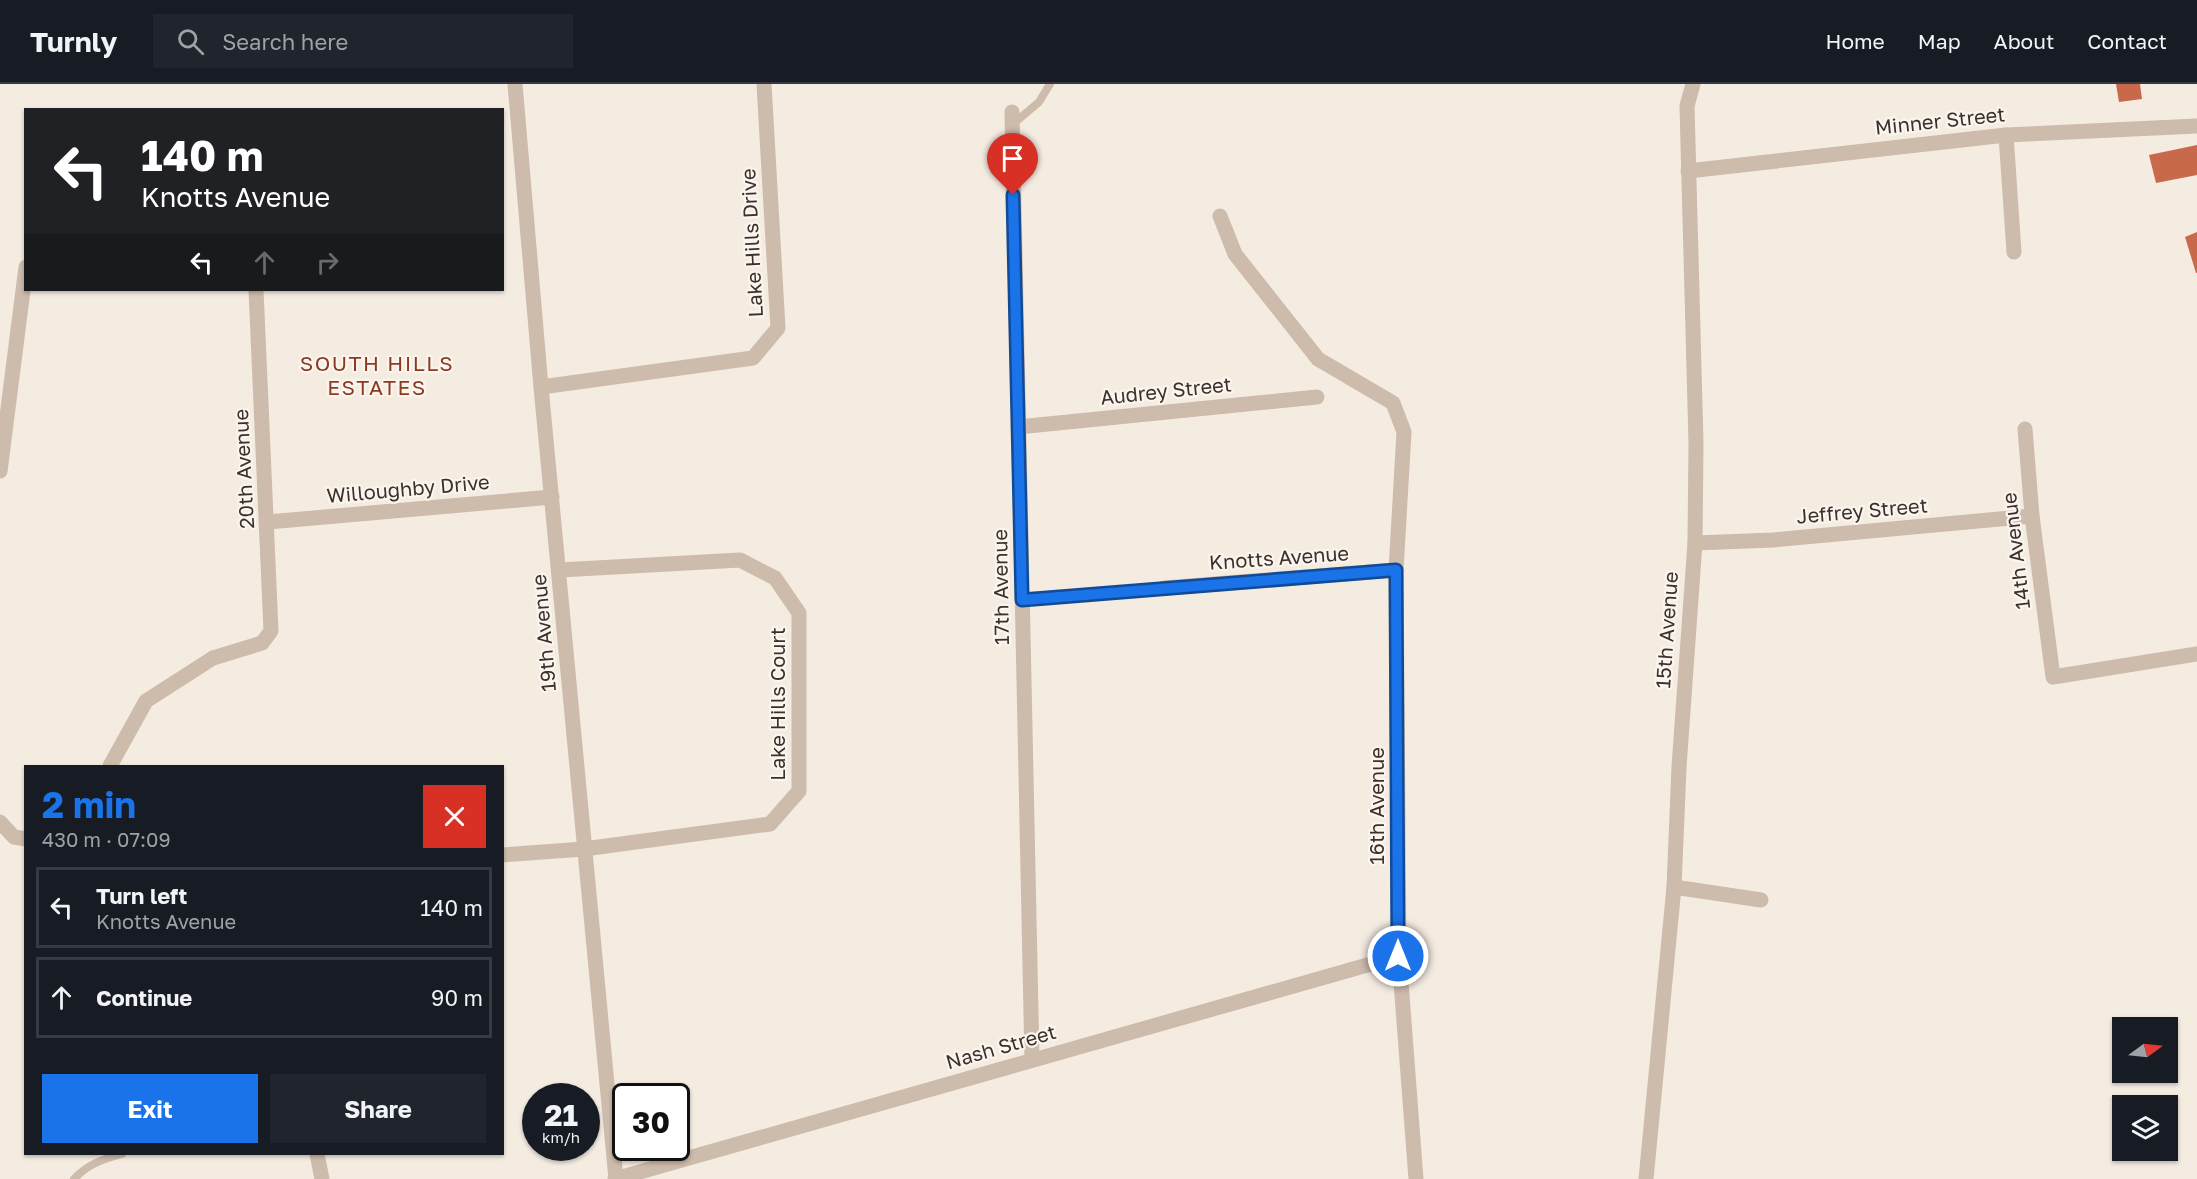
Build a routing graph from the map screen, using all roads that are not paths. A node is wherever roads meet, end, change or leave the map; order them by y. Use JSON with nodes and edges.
{"nodes":[{"id":1,"x":515,"y":84,"type":"edge"},
{"id":2,"x":764,"y":84,"type":"edge"},
{"id":3,"x":1050,"y":84,"type":"edge"},
{"id":4,"x":1693,"y":84,"type":"edge"},
{"id":5,"x":1012,"y":119,"type":"joint"},
{"id":6,"x":2197,"y":126,"type":"edge"},
{"id":7,"x":518,"y":135,"type":"junction"},
{"id":8,"x":2006,"y":135,"type":"junction"},
{"id":9,"x":504,"y":137,"type":"edge"},
{"id":10,"x":1688,"y":171,"type":"junction"},
{"id":11,"x":1220,"y":216,"type":"dead end"},
{"id":12,"x":2014,"y":252,"type":"dead end"},
{"id":13,"x":24,"y":283,"type":"edge"},
{"id":14,"x":256,"y":291,"type":"edge"},
{"id":15,"x":541,"y":387,"type":"junction"},
{"id":16,"x":1317,"y":397,"type":"dead end"},
{"id":17,"x":1018,"y":426,"type":"junction"},
{"id":18,"x":2025,"y":429,"type":"dead end"},
{"id":19,"x":0,"y":471,"type":"edge"},
{"id":20,"x":552,"y":497,"type":"junction"},
{"id":21,"x":2032,"y":516,"type":"junction"},
{"id":22,"x":268,"y":522,"type":"junction"},
{"id":23,"x":1695,"y":543,"type":"junction"},
{"id":24,"x":560,"y":570,"type":"junction"},
{"id":25,"x":1396,"y":570,"type":"junction"},
{"id":26,"x":1164,"y":588,"type":"joint"},
{"id":27,"x":1022,"y":600,"type":"junction"},
{"id":28,"x":2197,"y":654,"type":"edge"},
{"id":29,"x":111,"y":765,"type":"edge"},
{"id":30,"x":0,"y":822,"type":"edge"},
{"id":31,"x":24,"y":839,"type":"edge"},
{"id":32,"x":584,"y":849,"type":"junction"},
{"id":33,"x":504,"y":855,"type":"edge"},
{"id":34,"x":1674,"y":887,"type":"junction"},
{"id":35,"x":1761,"y":900,"type":"dead end"},
{"id":36,"x":1398,"y":956,"type":"junction"},
{"id":37,"x":1032,"y":1060,"type":"junction"},
{"id":38,"x":118,"y":1155,"type":"edge"},
{"id":39,"x":317,"y":1155,"type":"edge"},
{"id":40,"x":74,"y":1179,"type":"edge"},
{"id":41,"x":322,"y":1179,"type":"edge"},
{"id":42,"x":616,"y":1179,"type":"edge"},
{"id":43,"x":1416,"y":1179,"type":"edge"},
{"id":44,"x":1646,"y":1179,"type":"edge"}],
"edges":[{"from":1,"to":7,"type":"street","name":"19th Avenue"},
{"from":2,"to":15,"type":"street","name":"Lake Hills Drive"},
{"from":3,"to":5,"type":"lane"},
{"from":4,"to":10,"type":"street","name":"15th Avenue"},
{"from":5,"to":17,"type":"street","name":"17th Avenue"},
{"from":6,"to":8,"type":"street","name":"Minner Street"},
{"from":7,"to":9,"type":"street"},
{"from":7,"to":15,"type":"street","name":"19th Avenue"},
{"from":8,"to":10,"type":"street","name":"Minner Street"},
{"from":8,"to":12,"type":"street"},
{"from":10,"to":23,"type":"street","name":"15th Avenue"},
{"from":11,"to":25,"type":"street","name":"16th Avenue"},
{"from":13,"to":19,"type":"street"},
{"from":14,"to":22,"type":"street","name":"20th Avenue"},
{"from":15,"to":20,"type":"street","name":"19th Avenue"},
{"from":16,"to":17,"type":"street","name":"Audrey Street"},
{"from":17,"to":27,"type":"street","name":"17th Avenue"},
{"from":18,"to":21,"type":"street","name":"14th Avenue"},
{"from":20,"to":22,"type":"street","name":"Willoughby Drive"},
{"from":20,"to":24,"type":"street","name":"19th Avenue"},
{"from":21,"to":23,"type":"street","name":"Jeffrey Street"},
{"from":21,"to":28,"type":"street","name":"14th Avenue"},
{"from":22,"to":29,"type":"street","name":"20th Avenue"},
{"from":23,"to":34,"type":"street","name":"15th Avenue"},
{"from":24,"to":32,"type":"street","name":"19th Avenue"},
{"from":24,"to":32,"type":"street","name":"Lake Hills Court"},
{"from":25,"to":26,"type":"street","name":"Knotts Avenue"},
{"from":25,"to":36,"type":"street","name":"16th Avenue"},
{"from":26,"to":27,"type":"lane"},
{"from":27,"to":37,"type":"street","name":"17th Avenue"},
{"from":30,"to":31,"type":"street"},
{"from":32,"to":33,"type":"street","name":"Lake Hills Court"},
{"from":32,"to":42,"type":"street","name":"19th Avenue"},
{"from":34,"to":35,"type":"street"},
{"from":34,"to":44,"type":"street","name":"15th Avenue"},
{"from":36,"to":37,"type":"street","name":"Nash Street"},
{"from":36,"to":43,"type":"street","name":"16th Avenue"},
{"from":37,"to":42,"type":"street","name":"Nash Street"},
{"from":38,"to":40,"type":"lane"},
{"from":39,"to":41,"type":"street"}]}
